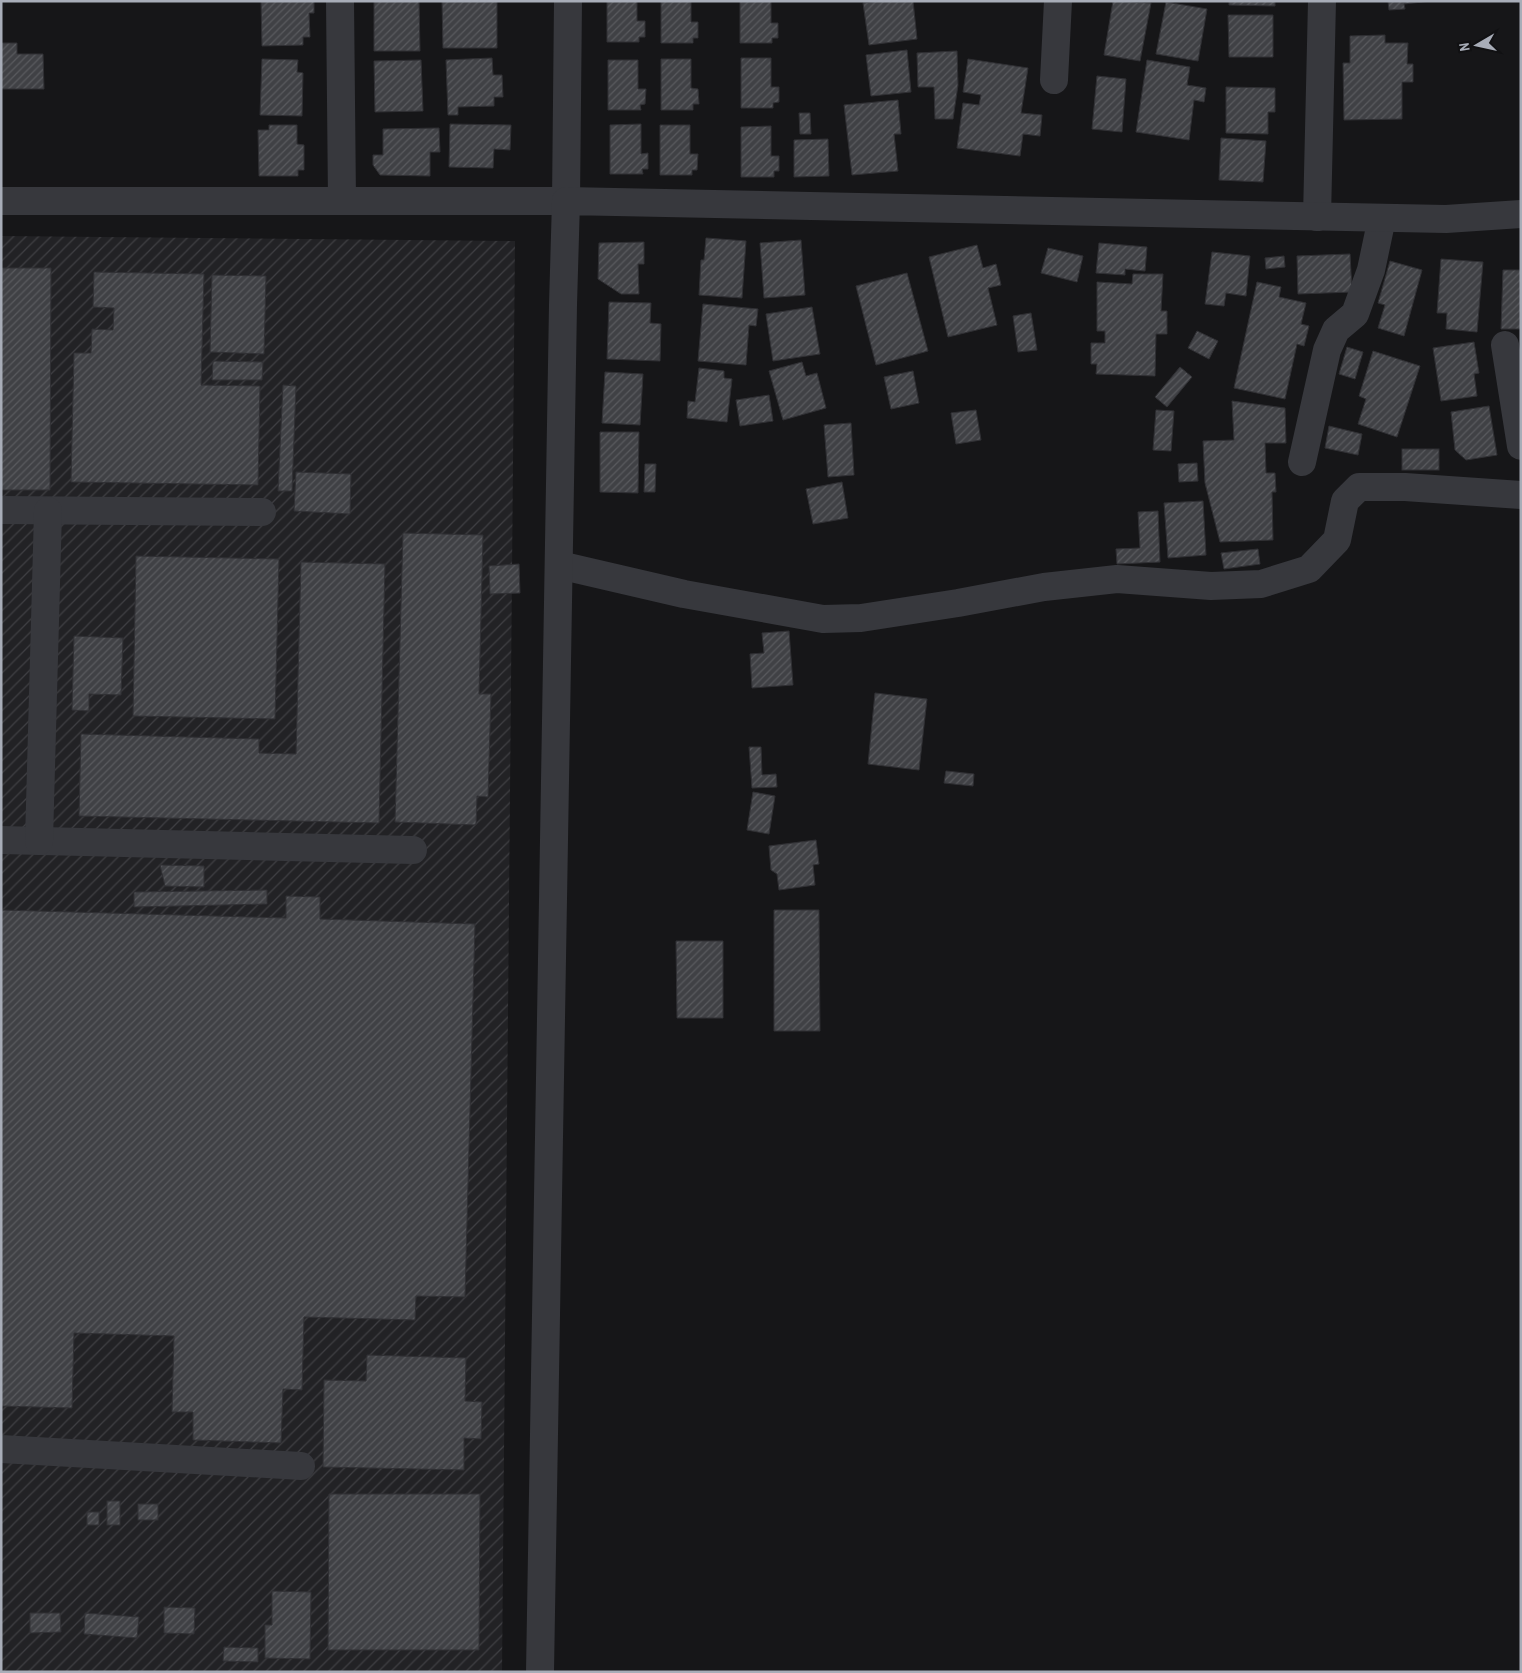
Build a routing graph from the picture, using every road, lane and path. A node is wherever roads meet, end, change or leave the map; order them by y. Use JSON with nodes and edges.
{"nodes":[{"id":1,"x":340,"y":1,"type":"edge"},
{"id":2,"x":568,"y":1,"type":"edge"},
{"id":3,"x":1058,"y":1,"type":"edge"},
{"id":4,"x":1322,"y":1,"type":"edge"},
{"id":5,"x":1054,"y":80,"type":"dead end"},
{"id":6,"x":1,"y":201,"type":"edge"},
{"id":7,"x":342,"y":201,"type":"junction"},
{"id":8,"x":566,"y":201,"type":"junction"},
{"id":9,"x":1521,"y":214,"type":"edge"},
{"id":10,"x":1317,"y":217,"type":"junction"},
{"id":11,"x":1382,"y":218,"type":"junction"},
{"id":12,"x":1505,"y":345,"type":"dead end"},
{"id":13,"x":1521,"y":446,"type":"edge"},
{"id":14,"x":1302,"y":462,"type":"dead end"},
{"id":15,"x":1521,"y":495,"type":"edge"},
{"id":16,"x":1,"y":510,"type":"edge"},
{"id":17,"x":48,"y":511,"type":"junction"},
{"id":18,"x":262,"y":512,"type":"dead end"},
{"id":19,"x":559,"y":565,"type":"junction"},
{"id":20,"x":1,"y":840,"type":"edge"},
{"id":21,"x":39,"y":841,"type":"junction"},
{"id":22,"x":412,"y":850,"type":"dead end"},
{"id":23,"x":1,"y":1449,"type":"edge"},
{"id":24,"x":301,"y":1466,"type":"dead end"},
{"id":25,"x":540,"y":1672,"type":"edge"}],
"edges":[{"from":1,"to":7,"type":"street"},
{"from":2,"to":8,"type":"street"},
{"from":3,"to":5,"type":"street"},
{"from":4,"to":10,"type":"street"},
{"from":6,"to":7,"type":"street"},
{"from":7,"to":8,"type":"street"},
{"from":8,"to":10,"type":"street"},
{"from":8,"to":19,"type":"street"},
{"from":9,"to":11,"type":"street"},
{"from":10,"to":11,"type":"street"},
{"from":11,"to":14,"type":"street"},
{"from":12,"to":13,"type":"street"},
{"from":15,"to":19,"type":"street"},
{"from":16,"to":17,"type":"street"},
{"from":17,"to":18,"type":"street"},
{"from":17,"to":21,"type":"street"},
{"from":19,"to":25,"type":"street"},
{"from":20,"to":21,"type":"street"},
{"from":21,"to":22,"type":"street"},
{"from":23,"to":24,"type":"street"}]}
